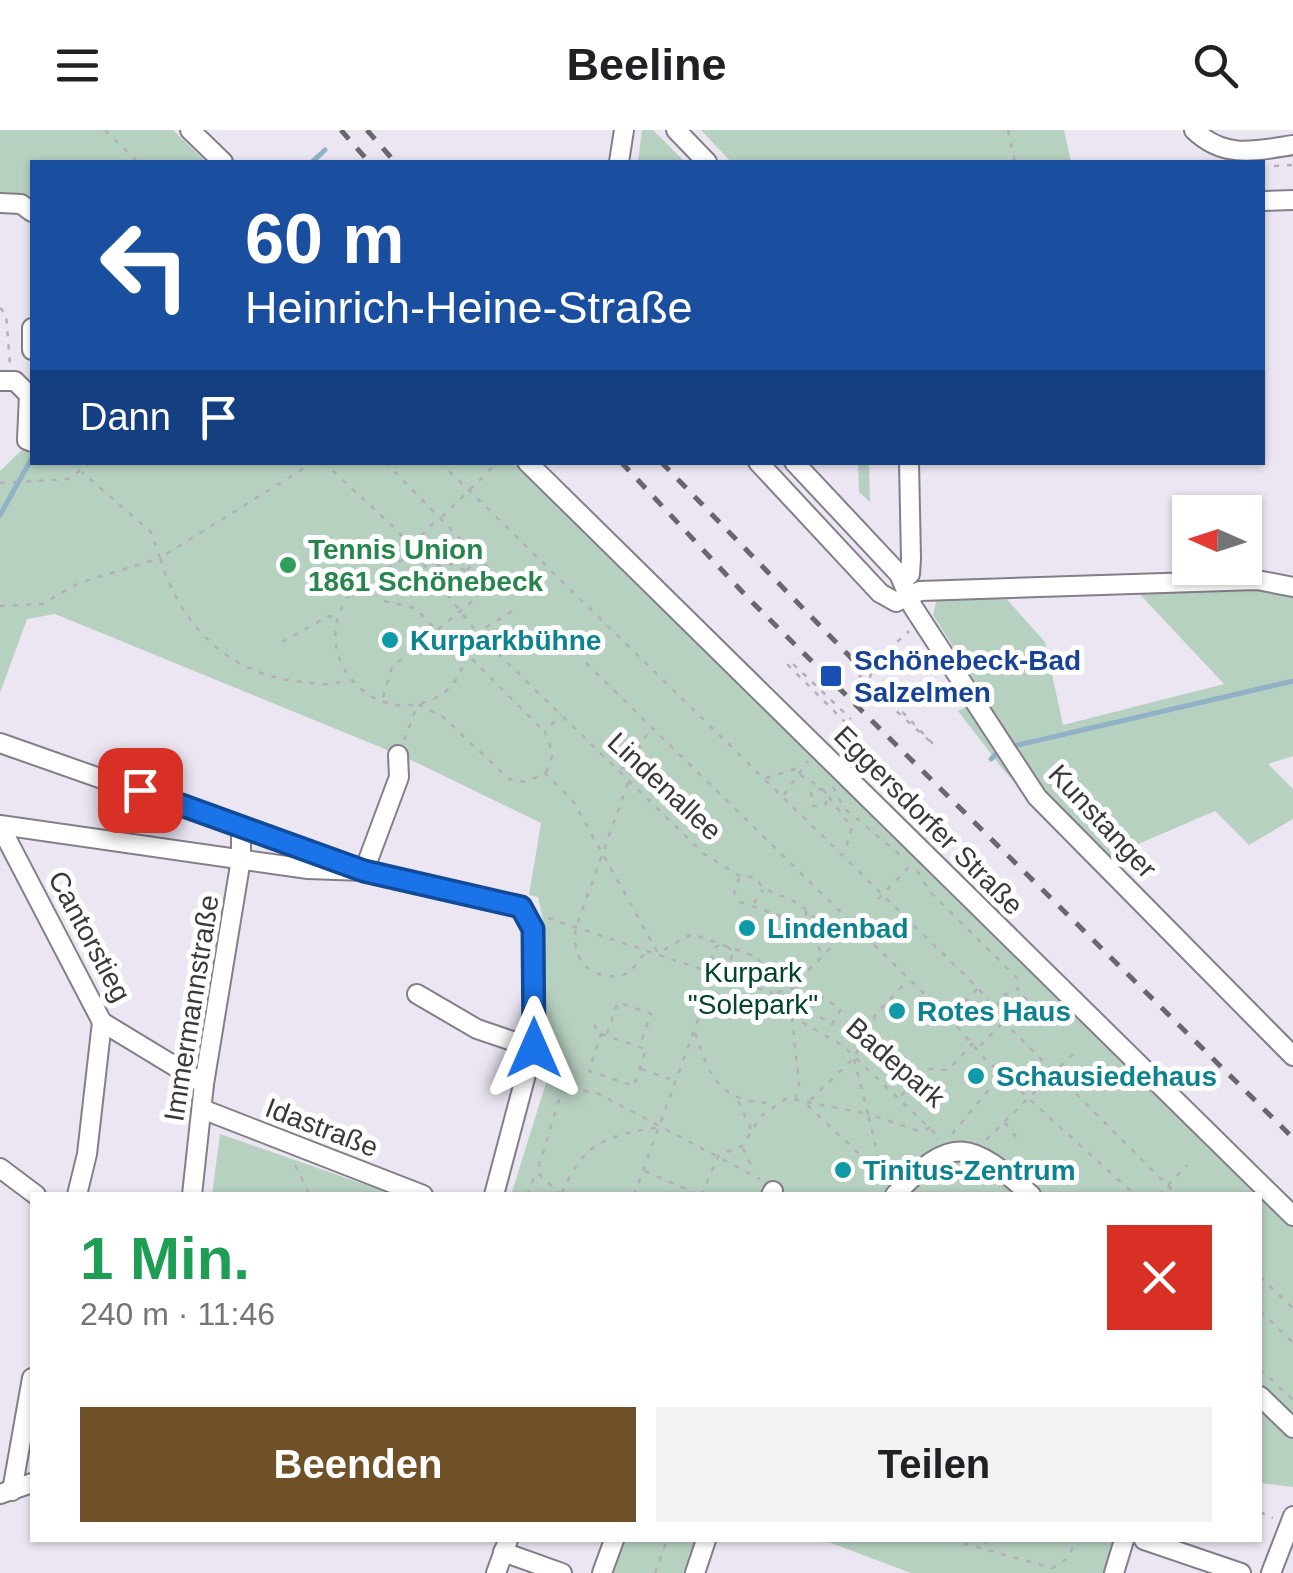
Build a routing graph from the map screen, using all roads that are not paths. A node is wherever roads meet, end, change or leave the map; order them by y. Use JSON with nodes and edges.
{"nodes":[{"id":1,"x":190,"y":130,"type":"edge"},
{"id":2,"x":624,"y":130,"type":"edge"},
{"id":3,"x":676,"y":130,"type":"edge"},
{"id":4,"x":1194,"y":130,"type":"edge"},
{"id":5,"x":1293,"y":145,"type":"edge"},
{"id":6,"x":221,"y":160,"type":"edge"},
{"id":7,"x":620,"y":160,"type":"edge"},
{"id":8,"x":705,"y":160,"type":"edge"},
{"id":9,"x":1293,"y":200,"type":"edge"},
{"id":10,"x":1265,"y":201,"type":"edge"},
{"id":11,"x":0,"y":203,"type":"edge"},
{"id":12,"x":30,"y":211,"type":"edge"},
{"id":13,"x":8,"y":381,"type":"edge"},
{"id":14,"x":30,"y":441,"type":"edge"},
{"id":15,"x":530,"y":465,"type":"edge"},
{"id":16,"x":761,"y":465,"type":"edge"},
{"id":17,"x":797,"y":465,"type":"edge"},
{"id":18,"x":908,"y":465,"type":"edge"},
{"id":19,"x":1293,"y":587,"type":"edge"},
{"id":20,"x":906,"y":588,"type":"junction"},
{"id":21,"x":0,"y":743,"type":"edge"},
{"id":22,"x":398,"y":755,"type":"road end"},
{"id":23,"x":0,"y":825,"type":"edge"},
{"id":24,"x":241,"y":828,"type":"junction"},
{"id":25,"x":240,"y":860,"type":"junction"},
{"id":26,"x":364,"y":871,"type":"junction"},
{"id":27,"x":417,"y":994,"type":"dead end"},
{"id":28,"x":102,"y":1022,"type":"junction"},
{"id":29,"x":534,"y":1048,"type":"junction"},
{"id":30,"x":1293,"y":1056,"type":"edge"},
{"id":31,"x":204,"y":1084,"type":"junction"},
{"id":32,"x":202,"y":1108,"type":"junction"},
{"id":33,"x":0,"y":1168,"type":"edge"},
{"id":34,"x":32,"y":1192,"type":"edge"},
{"id":35,"x":78,"y":1192,"type":"edge"},
{"id":36,"x":192,"y":1192,"type":"edge"},
{"id":37,"x":416,"y":1192,"type":"edge"},
{"id":38,"x":495,"y":1192,"type":"edge"},
{"id":39,"x":898,"y":1192,"type":"edge"},
{"id":40,"x":1026,"y":1192,"type":"edge"},
{"id":41,"x":1293,"y":1216,"type":"edge"},
{"id":42,"x":1262,"y":1398,"type":"edge"},
{"id":43,"x":30,"y":1403,"type":"edge"},
{"id":44,"x":1293,"y":1428,"type":"edge"},
{"id":45,"x":30,"y":1483,"type":"edge"},
{"id":46,"x":6,"y":1492,"type":"edge"},
{"id":47,"x":1293,"y":1516,"type":"edge"},
{"id":48,"x":613,"y":1542,"type":"edge"},
{"id":49,"x":705,"y":1542,"type":"edge"},
{"id":50,"x":1123,"y":1542,"type":"edge"},
{"id":51,"x":1150,"y":1542,"type":"edge"},
{"id":52,"x":506,"y":1546,"type":"edge"},
{"id":53,"x":538,"y":1569,"type":"edge"},
{"id":54,"x":496,"y":1573,"type":"edge"},
{"id":55,"x":562,"y":1573,"type":"edge"},
{"id":56,"x":602,"y":1573,"type":"edge"},
{"id":57,"x":695,"y":1573,"type":"edge"},
{"id":58,"x":1114,"y":1573,"type":"edge"},
{"id":59,"x":1241,"y":1573,"type":"edge"},
{"id":60,"x":1271,"y":1573,"type":"edge"}],
"edges":[{"from":1,"to":6,"type":"street"},
{"from":2,"to":7,"type":"street"},
{"from":3,"to":8,"type":"street"},
{"from":4,"to":5,"type":"street"},
{"from":9,"to":10,"type":"street"},
{"from":11,"to":12,"type":"street"},
{"from":13,"to":14,"type":"street"},
{"from":15,"to":41,"type":"street","name":"Eggersdorfer Straße"},
{"from":16,"to":20,"type":"street"},
{"from":17,"to":20,"type":"street","name":"Kunstanger"},
{"from":18,"to":20,"type":"street"},
{"from":19,"to":20,"type":"street"},
{"from":20,"to":30,"type":"street","name":"Kunstanger"},
{"from":21,"to":24,"type":"street"},
{"from":22,"to":26,"type":"street"},
{"from":23,"to":25,"type":"street"},
{"from":23,"to":28,"type":"street","name":"Cantorstieg"},
{"from":24,"to":25,"type":"street","name":"Immermannstraße"},
{"from":24,"to":26,"type":"street"},
{"from":25,"to":26,"type":"street"},
{"from":25,"to":31,"type":"street","name":"Immermannstraße"},
{"from":26,"to":29,"type":"street"},
{"from":27,"to":29,"type":"street"},
{"from":28,"to":31,"type":"street","name":"Cantorstieg"},
{"from":28,"to":35,"type":"street"},
{"from":29,"to":38,"type":"street"},
{"from":31,"to":32,"type":"street","name":"Immermannstraße"},
{"from":32,"to":36,"type":"street","name":"Immermannstraße"},
{"from":32,"to":37,"type":"street","name":"Idastraße"},
{"from":33,"to":34,"type":"street"},
{"from":39,"to":40,"type":"street","name":"Badepark"},
{"from":42,"to":44,"type":"street"},
{"from":43,"to":46,"type":"street"},
{"from":45,"to":46,"type":"street"},
{"from":47,"to":60,"type":"street"},
{"from":48,"to":56,"type":"street"},
{"from":49,"to":57,"type":"street"},
{"from":50,"to":58,"type":"street"},
{"from":51,"to":59,"type":"street"},
{"from":52,"to":53,"type":"street"},
{"from":52,"to":54,"type":"street"},
{"from":53,"to":55,"type":"street"}]}
